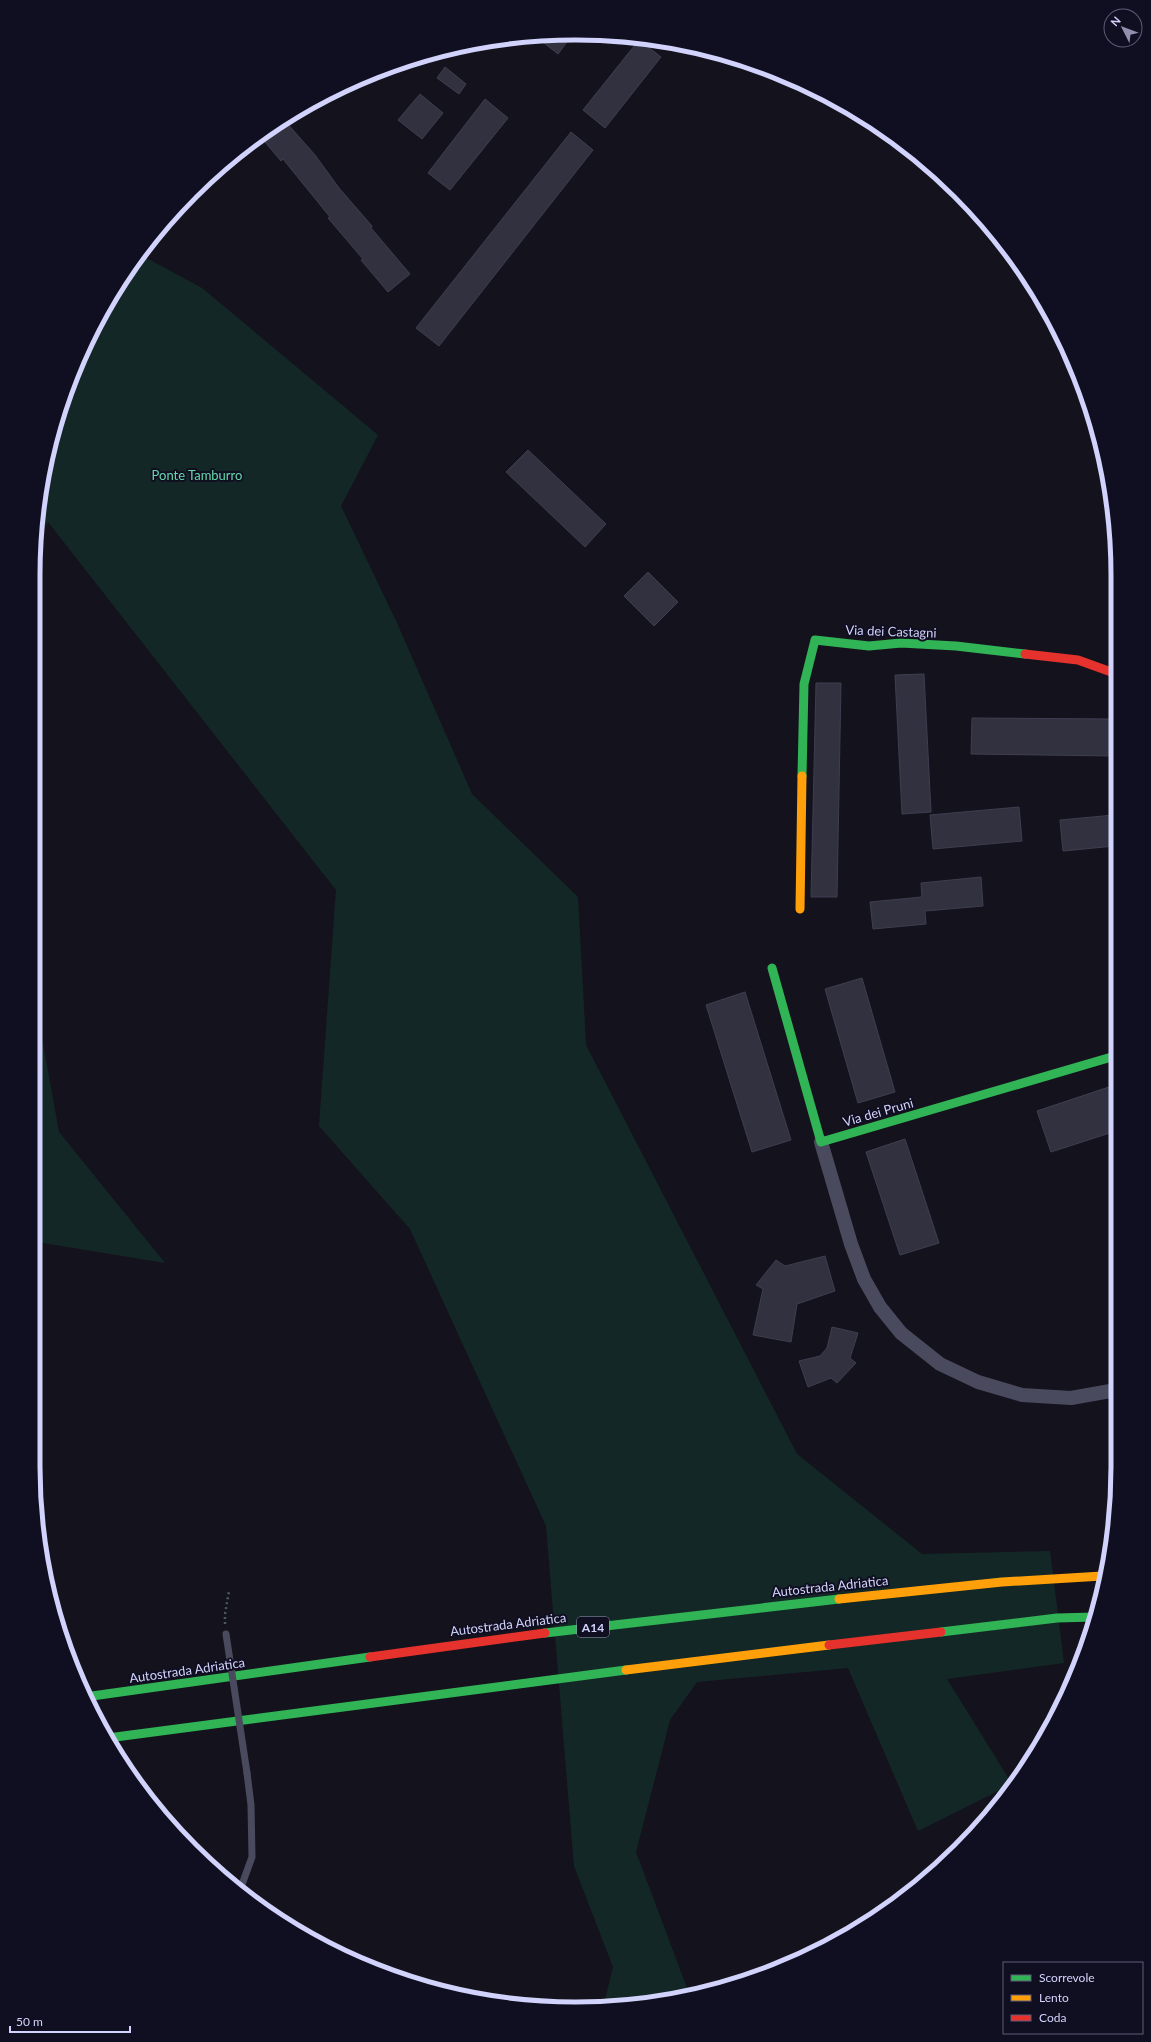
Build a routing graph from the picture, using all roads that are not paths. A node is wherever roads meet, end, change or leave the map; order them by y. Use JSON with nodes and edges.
{"nodes":[{"id":1,"x":1111,"y":672,"type":"edge"},
{"id":2,"x":800,"y":909,"type":"dead end"},
{"id":3,"x":772,"y":968,"type":"dead end"},
{"id":4,"x":1111,"y":1057,"type":"edge"},
{"id":5,"x":821,"y":1142,"type":"junction"},
{"id":6,"x":1111,"y":1391,"type":"edge"},
{"id":7,"x":1100,"y":1576,"type":"edge"},
{"id":8,"x":1089,"y":1617,"type":"edge"},
{"id":9,"x":226,"y":1634,"type":"road end"},
{"id":10,"x":92,"y":1697,"type":"edge"},
{"id":11,"x":114,"y":1737,"type":"edge"},
{"id":12,"x":242,"y":1885,"type":"edge"}],
"edges":[{"from":1,"to":2,"type":"main road","name":"Via dei Castagni"},
{"from":3,"to":5,"type":"main road"},
{"from":4,"to":5,"type":"main road","name":"Via dei Pruni"},
{"from":5,"to":6,"type":"street"},
{"from":7,"to":10,"type":"main road","name":"Autostrada Adriatica","number":"A14"},
{"from":8,"to":11,"type":"main road"},
{"from":9,"to":12,"type":"lane","bridge":true}]}
